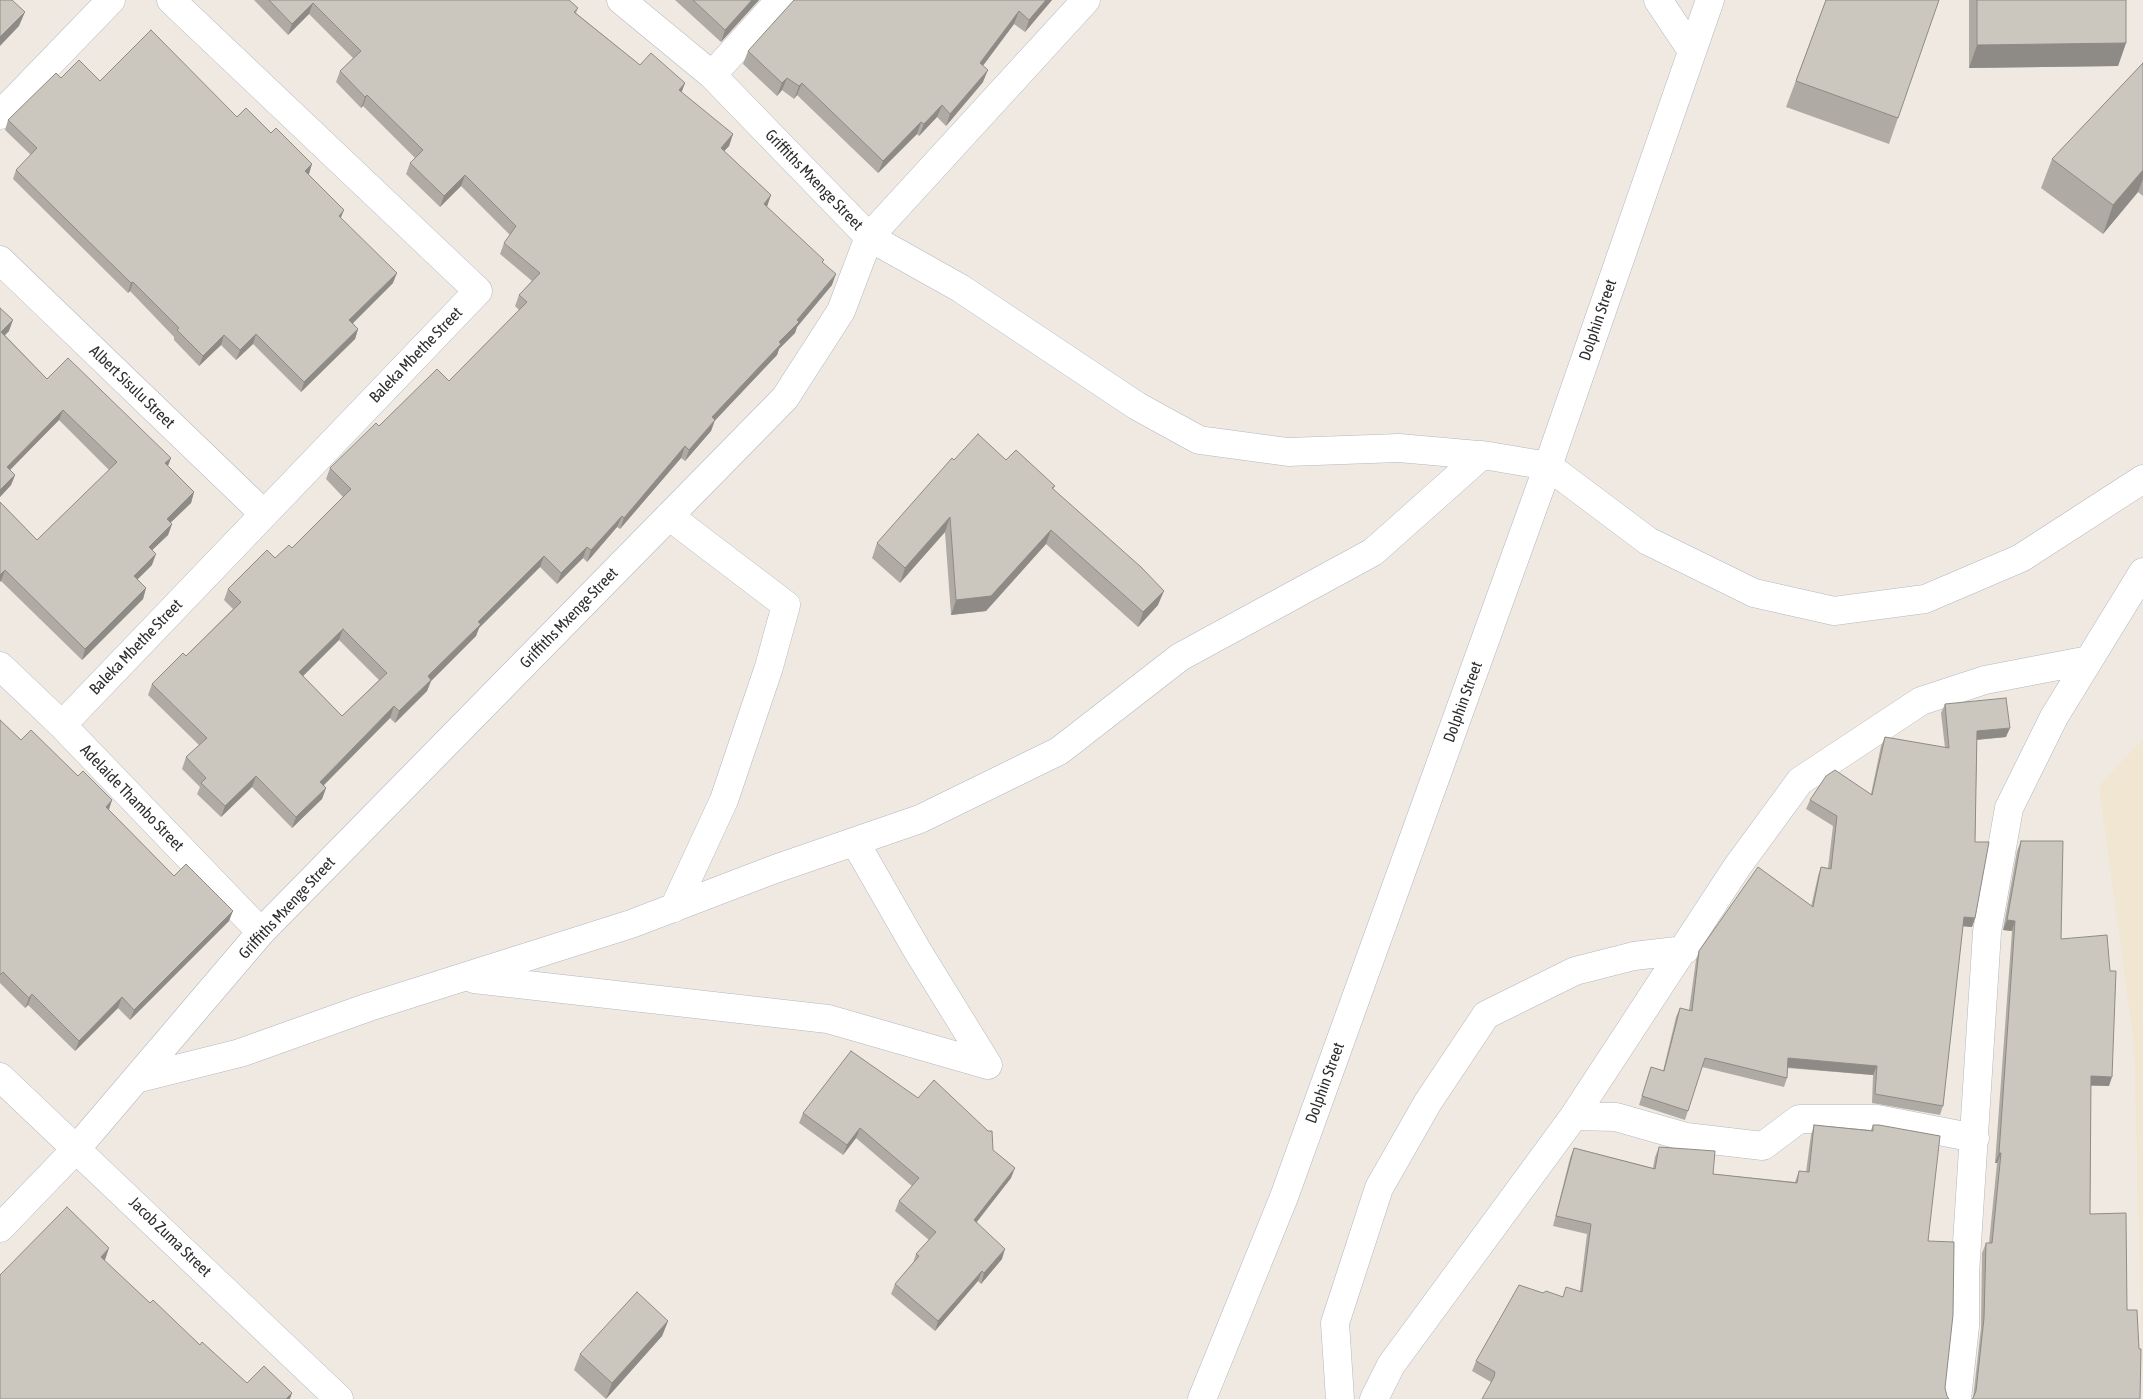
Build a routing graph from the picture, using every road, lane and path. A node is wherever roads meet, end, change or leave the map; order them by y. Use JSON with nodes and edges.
{"nodes":[{"id":1,"x":111,"y":0,"type":"edge"},
{"id":2,"x":171,"y":0,"type":"edge"},
{"id":3,"x":621,"y":0,"type":"edge"},
{"id":4,"x":780,"y":0,"type":"edge"},
{"id":5,"x":1086,"y":0,"type":"edge"},
{"id":6,"x":1658,"y":0,"type":"edge"},
{"id":7,"x":1710,"y":0,"type":"edge"},
{"id":8,"x":1692,"y":51,"type":"junction"},
{"id":9,"x":712,"y":75,"type":"junction"},
{"id":10,"x":0,"y":116,"type":"edge"},
{"id":11,"x":869,"y":237,"type":"junction"},
{"id":12,"x":0,"y":260,"type":"edge"},
{"id":13,"x":1482,"y":455,"type":"junction"},
{"id":14,"x":1548,"y":466,"type":"junction"},
{"id":15,"x":2143,"y":481,"type":"edge"},
{"id":16,"x":264,"y":514,"type":"junction"},
{"id":17,"x":668,"y":516,"type":"junction"},
{"id":18,"x":2143,"y":572,"type":"edge"},
{"id":19,"x":2089,"y":660,"type":"junction"},
{"id":20,"x":0,"y":666,"type":"edge"},
{"id":21,"x":62,"y":724,"type":"junction"},
{"id":22,"x":854,"y":842,"type":"junction"},
{"id":23,"x":674,"y":908,"type":"junction"},
{"id":24,"x":261,"y":932,"type":"junction"},
{"id":25,"x":1685,"y":950,"type":"junction"},
{"id":26,"x":465,"y":978,"type":"junction"},
{"id":27,"x":0,"y":1077,"type":"edge"},
{"id":28,"x":136,"y":1078,"type":"junction"},
{"id":29,"x":1574,"y":1116,"type":"junction"},
{"id":30,"x":1976,"y":1138,"type":"junction"},
{"id":31,"x":77,"y":1148,"type":"junction"},
{"id":32,"x":0,"y":1228,"type":"edge"},
{"id":33,"x":339,"y":1399,"type":"edge"},
{"id":34,"x":1202,"y":1399,"type":"edge"},
{"id":35,"x":1340,"y":1399,"type":"edge"},
{"id":36,"x":1374,"y":1399,"type":"edge"},
{"id":37,"x":1957,"y":1399,"type":"edge"}],
"edges":[{"from":1,"to":10,"type":"street"},
{"from":2,"to":16,"type":"street","name":"Baleka Mbethe Street"},
{"from":3,"to":9,"type":"street","name":"Griffiths Mxenge Street"},
{"from":4,"to":9,"type":"street"},
{"from":5,"to":11,"type":"street"},
{"from":6,"to":8,"type":"street"},
{"from":7,"to":8,"type":"street","name":"Dolphin Street"},
{"from":8,"to":14,"type":"street","name":"Dolphin Street"},
{"from":9,"to":11,"type":"street","name":"Griffiths Mxenge Street"},
{"from":11,"to":13,"type":"street"},
{"from":11,"to":17,"type":"street","name":"Griffiths Mxenge Street"},
{"from":12,"to":16,"type":"street","name":"Albert Sisulu Street"},
{"from":13,"to":14,"type":"street"},
{"from":13,"to":22,"type":"street"},
{"from":14,"to":15,"type":"street"},
{"from":14,"to":34,"type":"street","name":"Dolphin Street"},
{"from":16,"to":21,"type":"street","name":"Baleka Mbethe Street"},
{"from":17,"to":23,"type":"street"},
{"from":17,"to":24,"type":"street","name":"Griffiths Mxenge Street"},
{"from":18,"to":19,"type":"street"},
{"from":19,"to":25,"type":"street"},
{"from":19,"to":30,"type":"street"},
{"from":20,"to":21,"type":"street","name":"Adelaide Thambo Street"},
{"from":21,"to":24,"type":"street","name":"Adelaide Thambo Street"},
{"from":22,"to":23,"type":"street"},
{"from":22,"to":26,"type":"street"},
{"from":23,"to":26,"type":"street"},
{"from":24,"to":28,"type":"street","name":"Griffiths Mxenge Street"},
{"from":25,"to":29,"type":"street"},
{"from":25,"to":35,"type":"street"},
{"from":26,"to":28,"type":"street"},
{"from":27,"to":31,"type":"street","name":"Jacob Zuma Street"},
{"from":28,"to":31,"type":"street","name":"Griffiths Mxenge Street"},
{"from":29,"to":30,"type":"street"},
{"from":29,"to":36,"type":"street"},
{"from":30,"to":37,"type":"street"},
{"from":31,"to":32,"type":"street","name":"Griffiths Mxenge Street"},
{"from":31,"to":33,"type":"street","name":"Jacob Zuma Street"}]}
